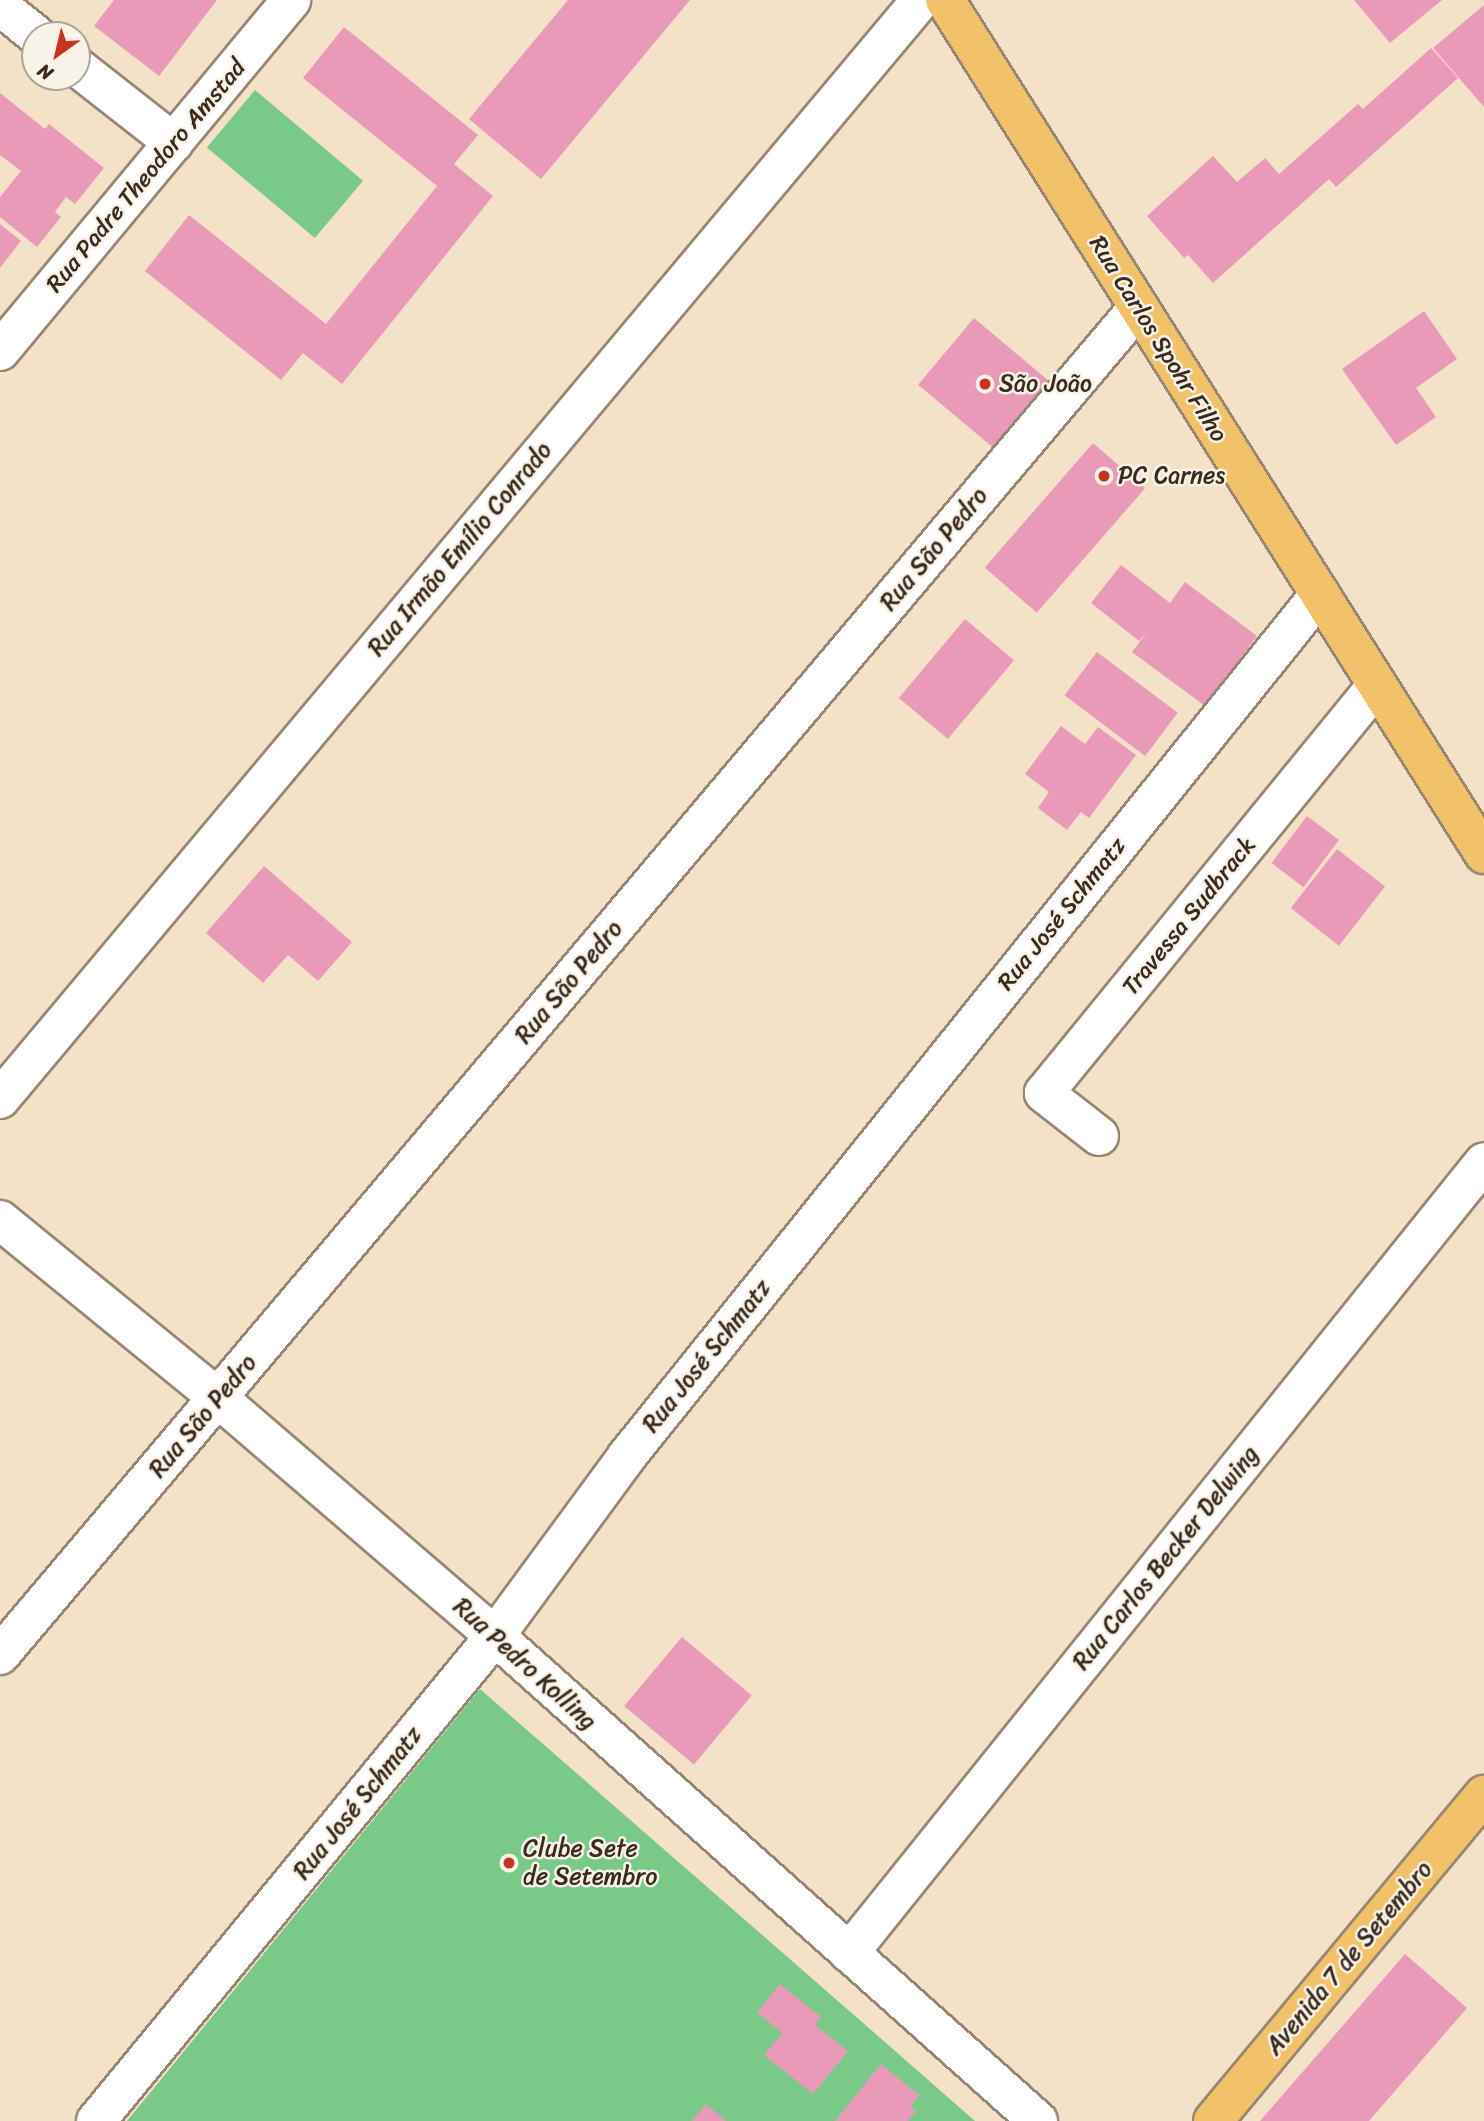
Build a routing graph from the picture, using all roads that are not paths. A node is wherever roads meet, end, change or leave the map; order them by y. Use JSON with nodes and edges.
{"nodes":[{"id":1,"x":291,"y":0,"type":"edge"},
{"id":2,"x":921,"y":0,"type":"edge"},
{"id":3,"x":945,"y":0,"type":"edge"},
{"id":4,"x":0,"y":6,"type":"edge"},
{"id":5,"x":21,"y":23,"type":"edge"},
{"id":6,"x":91,"y":78,"type":"edge"},
{"id":7,"x":174,"y":143,"type":"junction"},
{"id":8,"x":1137,"y":309,"type":"junction"},
{"id":9,"x":0,"y":351,"type":"edge"},
{"id":10,"x":1320,"y":594,"type":"junction"},
{"id":11,"x":1377,"y":685,"type":"junction"},
{"id":12,"x":1484,"y":854,"type":"edge"},
{"id":13,"x":0,"y":1099,"type":"edge"},
{"id":14,"x":1099,"y":1136,"type":"dead end"},
{"id":15,"x":1484,"y":1162,"type":"edge"},
{"id":16,"x":0,"y":1220,"type":"edge"},
{"id":17,"x":218,"y":1398,"type":"junction"},
{"id":18,"x":495,"y":1636,"type":"junction"},
{"id":19,"x":0,"y":1655,"type":"edge"},
{"id":20,"x":1484,"y":1795,"type":"edge"},
{"id":21,"x":849,"y":1953,"type":"junction"},
{"id":22,"x":96,"y":2121,"type":"edge"},
{"id":23,"x":1038,"y":2121,"type":"edge"},
{"id":24,"x":1213,"y":2121,"type":"edge"}],
"edges":[{"from":1,"to":7,"type":"street","name":"Rua Padre Theodoro Amstad"},
{"from":2,"to":13,"type":"street","name":"Rua Irmão Emílio Conrado"},
{"from":3,"to":8,"type":"main road","name":"Rua Carlos Spohr Filho"},
{"from":4,"to":5,"type":"street"},
{"from":6,"to":7,"type":"street"},
{"from":7,"to":9,"type":"street","name":"Rua Padre Theodoro Amstad"},
{"from":8,"to":10,"type":"main road","name":"Rua Carlos Spohr Filho"},
{"from":8,"to":17,"type":"street","name":"Rua São Pedro"},
{"from":10,"to":11,"type":"main road","name":"Rua Carlos Spohr Filho"},
{"from":10,"to":18,"type":"street","name":"Rua José Schmatz"},
{"from":11,"to":12,"type":"main road","name":"Rua Carlos Spohr Filho"},
{"from":11,"to":14,"type":"street","name":"Travessa Sudbrack"},
{"from":15,"to":21,"type":"street","name":"Rua Carlos Becker Delwing"},
{"from":16,"to":17,"type":"street","name":"Rua Pedro Kolling"},
{"from":17,"to":18,"type":"street","name":"Rua Pedro Kolling"},
{"from":17,"to":19,"type":"street","name":"Rua São Pedro"},
{"from":18,"to":21,"type":"street","name":"Rua Pedro Kolling"},
{"from":18,"to":22,"type":"street","name":"Rua José Schmatz"},
{"from":20,"to":24,"type":"main road","name":"Avenida 7 de Setembro"},
{"from":21,"to":23,"type":"street","name":"Rua Pedro Kolling"}]}
